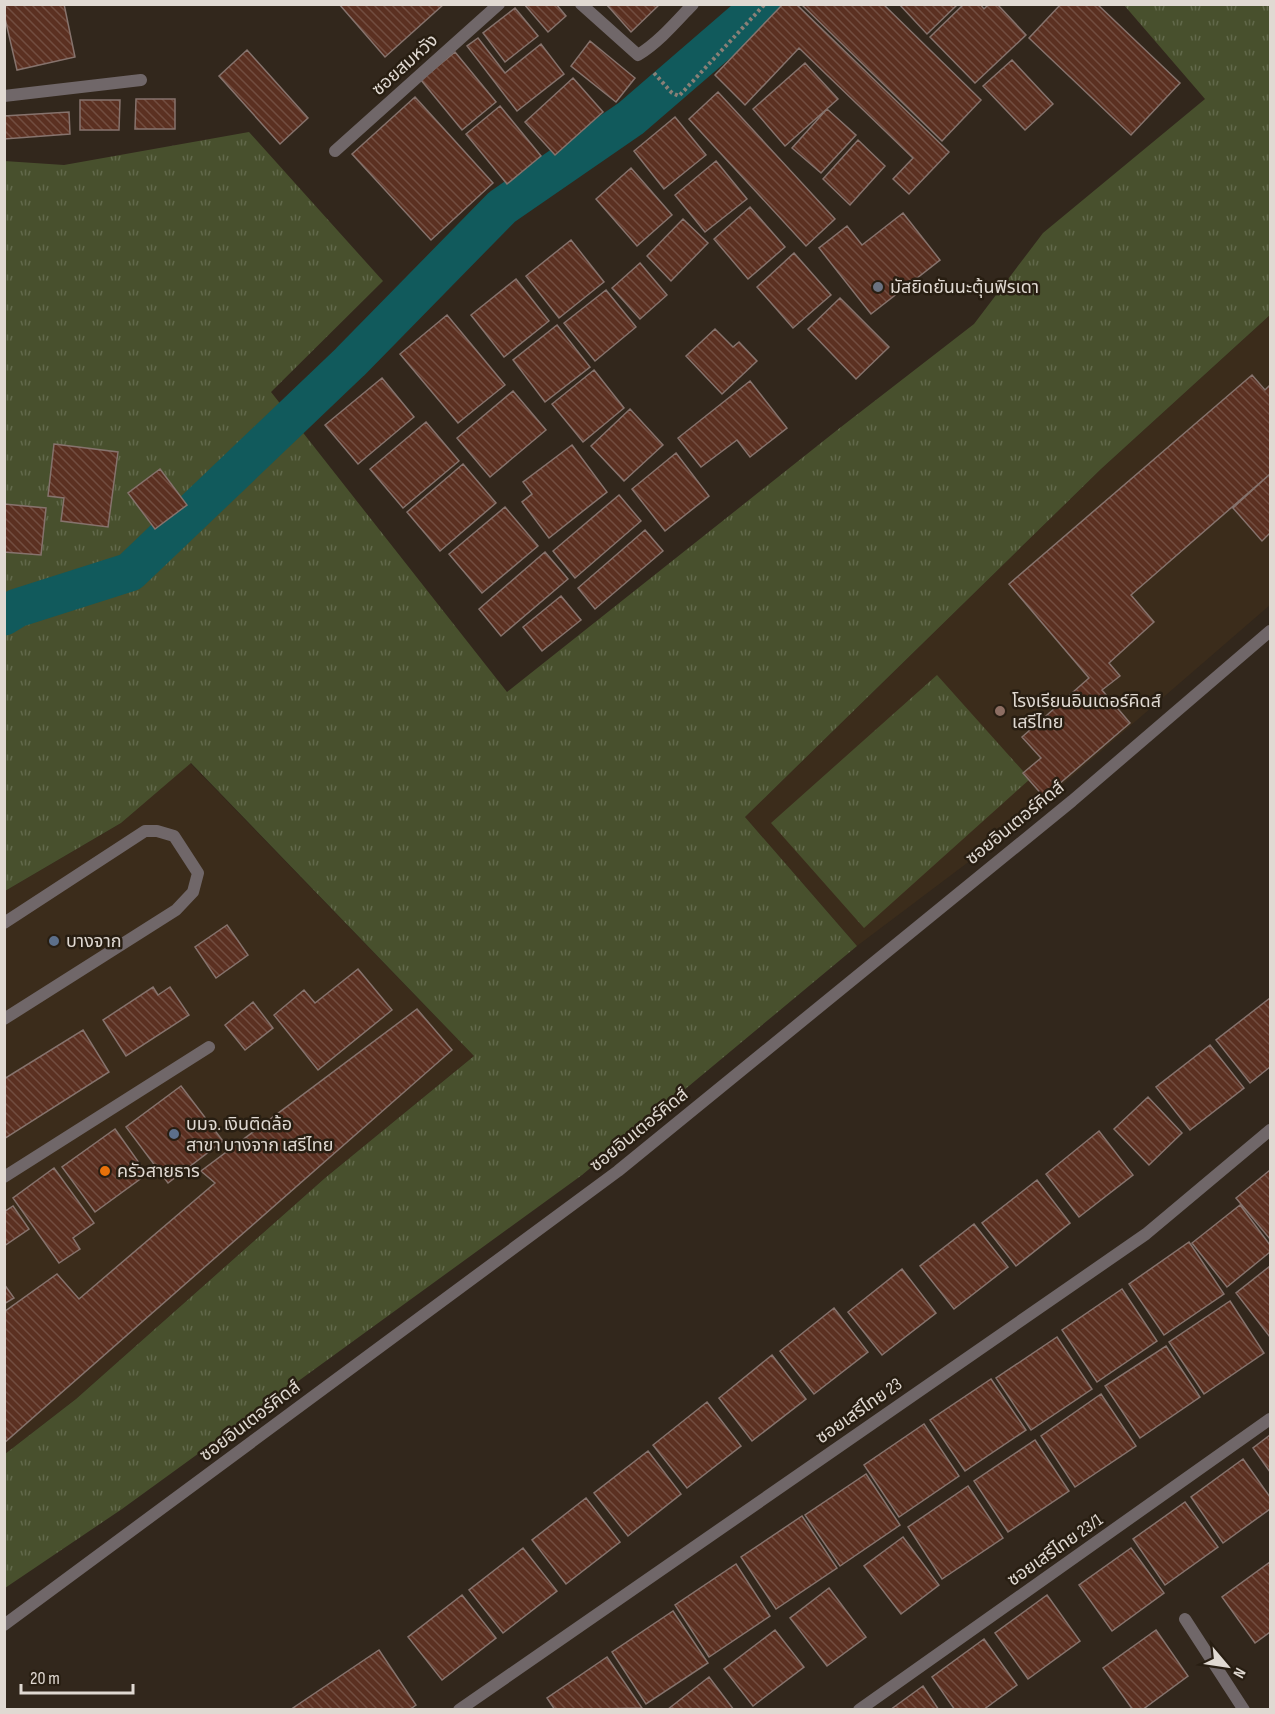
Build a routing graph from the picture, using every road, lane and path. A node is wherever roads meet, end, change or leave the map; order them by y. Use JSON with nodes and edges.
{"nodes":[{"id":1,"x":500,"y":4,"type":"edge"},
{"id":2,"x":581,"y":4,"type":"edge"},
{"id":3,"x":693,"y":4,"type":"edge"},
{"id":4,"x":765,"y":4,"type":"edge"},
{"id":5,"x":657,"y":77,"type":"dead end"},
{"id":6,"x":141,"y":80,"type":"dead end"},
{"id":7,"x":4,"y":96,"type":"edge"},
{"id":8,"x":335,"y":152,"type":"dead end"},
{"id":9,"x":1270,"y":631,"type":"edge"},
{"id":10,"x":4,"y":923,"type":"edge"},
{"id":11,"x":4,"y":1019,"type":"edge"},
{"id":12,"x":209,"y":1047,"type":"dead end"},
{"id":13,"x":1270,"y":1130,"type":"edge"},
{"id":14,"x":4,"y":1177,"type":"edge"},
{"id":15,"x":1270,"y":1419,"type":"edge"},
{"id":16,"x":1185,"y":1619,"type":"dead end"},
{"id":17,"x":4,"y":1625,"type":"edge"},
{"id":18,"x":459,"y":1710,"type":"edge"},
{"id":19,"x":859,"y":1710,"type":"edge"},
{"id":20,"x":1244,"y":1710,"type":"edge"}],
"edges":[{"from":1,"to":8,"type":"street","name":"ซอยสมหวัง"},
{"from":2,"to":3,"type":"street"},
{"from":4,"to":5,"type":"path"},
{"from":6,"to":7,"type":"street"},
{"from":9,"to":17,"type":"street","name":"ซอยอินเตอร์คิดส์"},
{"from":10,"to":11,"type":"street"},
{"from":12,"to":14,"type":"street"},
{"from":13,"to":18,"type":"street","name":"ซอยเสรีไทย 23"},
{"from":15,"to":19,"type":"street","name":"ซอยเสรีไทย 23/1"},
{"from":16,"to":20,"type":"street"}]}
